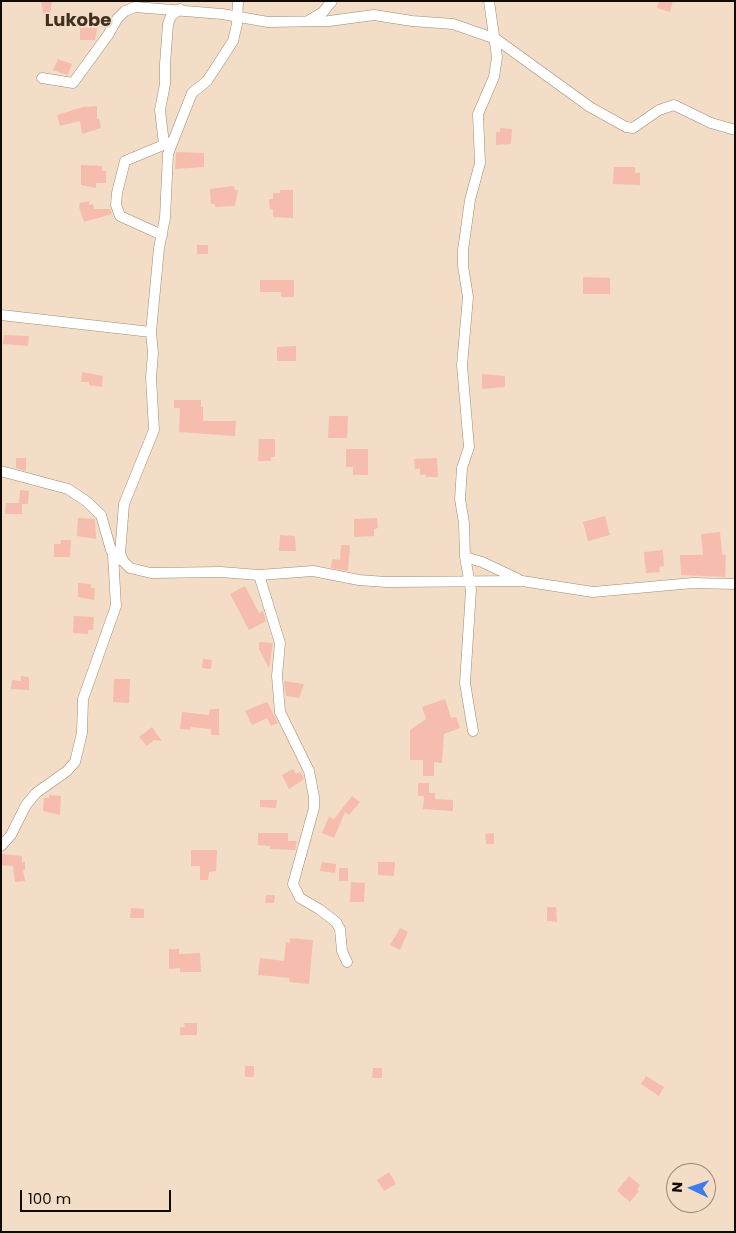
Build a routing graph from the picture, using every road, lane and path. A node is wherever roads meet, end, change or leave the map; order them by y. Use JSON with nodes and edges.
{"nodes":[{"id":1,"x":238,"y":1,"type":"edge"},
{"id":2,"x":332,"y":1,"type":"edge"},
{"id":3,"x":490,"y":1,"type":"edge"},
{"id":4,"x":180,"y":9,"type":"junction"},
{"id":5,"x":238,"y":17,"type":"junction"},
{"id":6,"x":308,"y":21,"type":"junction"},
{"id":7,"x":496,"y":39,"type":"junction"},
{"id":8,"x":42,"y":78,"type":"dead end"},
{"id":9,"x":735,"y":130,"type":"edge"},
{"id":10,"x":168,"y":142,"type":"junction"},
{"id":11,"x":162,"y":235,"type":"junction"},
{"id":12,"x":1,"y":315,"type":"edge"},
{"id":13,"x":152,"y":332,"type":"junction"},
{"id":14,"x":1,"y":470,"type":"edge"},
{"id":15,"x":113,"y":555,"type":"junction"},
{"id":16,"x":465,"y":557,"type":"junction"},
{"id":17,"x":124,"y":562,"type":"junction"},
{"id":18,"x":259,"y":575,"type":"junction"},
{"id":19,"x":470,"y":580,"type":"junction"},
{"id":20,"x":522,"y":581,"type":"junction"},
{"id":21,"x":735,"y":584,"type":"edge"},
{"id":22,"x":473,"y":731,"type":"dead end"},
{"id":23,"x":1,"y":846,"type":"edge"},
{"id":24,"x":347,"y":962,"type":"dead end"}],
"edges":[{"from":1,"to":5,"type":"street"},
{"from":2,"to":6,"type":"street"},
{"from":3,"to":7,"type":"street"},
{"from":4,"to":5,"type":"street"},
{"from":4,"to":8,"type":"street"},
{"from":4,"to":10,"type":"street"},
{"from":5,"to":6,"type":"street"},
{"from":5,"to":10,"type":"street"},
{"from":6,"to":7,"type":"street"},
{"from":7,"to":9,"type":"street"},
{"from":7,"to":16,"type":"street"},
{"from":10,"to":11,"type":"street"},
{"from":10,"to":11,"type":"street"},
{"from":11,"to":13,"type":"street"},
{"from":12,"to":13,"type":"street"},
{"from":13,"to":17,"type":"street"},
{"from":14,"to":15,"type":"street"},
{"from":15,"to":17,"type":"street"},
{"from":15,"to":23,"type":"street"},
{"from":16,"to":19,"type":"street"},
{"from":16,"to":20,"type":"street"},
{"from":17,"to":18,"type":"street"},
{"from":18,"to":19,"type":"street"},
{"from":18,"to":24,"type":"street"},
{"from":19,"to":20,"type":"street"},
{"from":19,"to":22,"type":"street"},
{"from":20,"to":21,"type":"street"}]}
